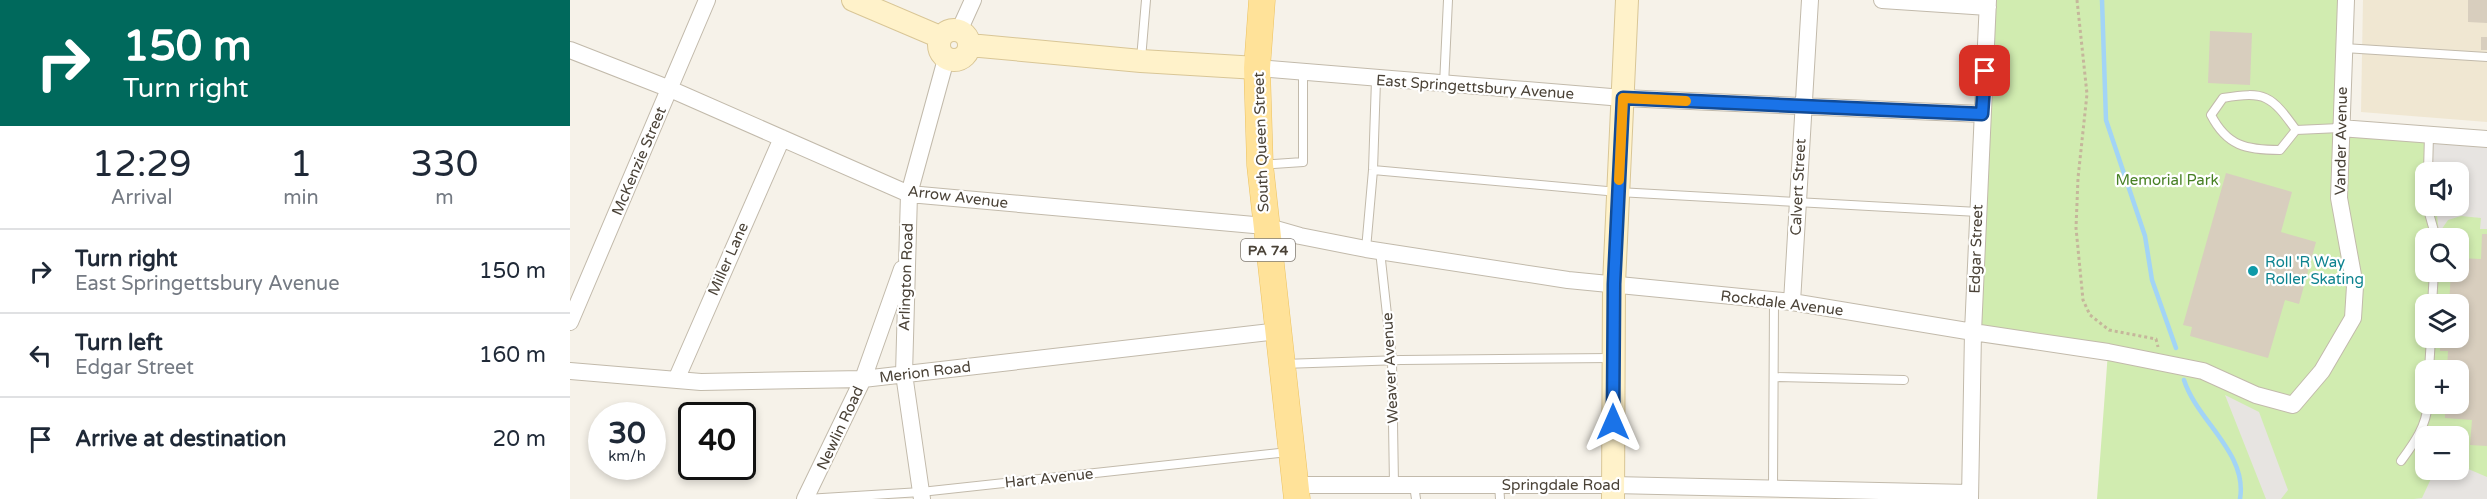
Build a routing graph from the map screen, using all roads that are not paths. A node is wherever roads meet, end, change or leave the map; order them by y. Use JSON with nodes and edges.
{"nodes":[{"id":1,"x":707,"y":0,"type":"edge"},
{"id":2,"x":853,"y":0,"type":"edge"},
{"id":3,"x":973,"y":0,"type":"edge"},
{"id":4,"x":1146,"y":0,"type":"edge"},
{"id":5,"x":1262,"y":0,"type":"edge"},
{"id":6,"x":1448,"y":0,"type":"edge"},
{"id":7,"x":1627,"y":0,"type":"edge"},
{"id":8,"x":1810,"y":0,"type":"edge"},
{"id":9,"x":1882,"y":0,"type":"edge"},
{"id":10,"x":2346,"y":0,"type":"edge"},
{"id":11,"x":1988,"y":4,"type":"edge"},
{"id":12,"x":956,"y":38,"type":"junction"},
{"id":13,"x":2344,"y":48,"type":"junction"},
{"id":14,"x":570,"y":50,"type":"edge"},
{"id":15,"x":2487,"y":57,"type":"edge"},
{"id":16,"x":946,"y":59,"type":"joint"},
{"id":17,"x":1141,"y":61,"type":"junction"},
{"id":18,"x":1257,"y":68,"type":"junction"},
{"id":19,"x":1302,"y":73,"type":"junction"},
{"id":20,"x":1377,"y":80,"type":"junction"},
{"id":21,"x":1444,"y":85,"type":"junction"},
{"id":22,"x":670,"y":89,"type":"junction"},
{"id":23,"x":1623,"y":98,"type":"junction"},
{"id":24,"x":1803,"y":106,"type":"junction"},
{"id":25,"x":1982,"y":114,"type":"junction"},
{"id":26,"x":2340,"y":128,"type":"junction"},
{"id":27,"x":2296,"y":130,"type":"junction"},
{"id":28,"x":2429,"y":135,"type":"junction"},
{"id":29,"x":782,"y":138,"type":"junction"},
{"id":30,"x":2487,"y":139,"type":"edge"},
{"id":31,"x":2428,"y":162,"type":"edge"},
{"id":32,"x":1260,"y":165,"type":"junction"},
{"id":33,"x":1373,"y":170,"type":"junction"},
{"id":34,"x":1618,"y":192,"type":"junction"},
{"id":35,"x":909,"y":194,"type":"junction"},
{"id":36,"x":1798,"y":202,"type":"junction"},
{"id":37,"x":1978,"y":212,"type":"junction"},
{"id":38,"x":1265,"y":226,"type":"junction"},
{"id":39,"x":1373,"y":250,"type":"junction"},
{"id":40,"x":907,"y":254,"type":"junction"},
{"id":41,"x":1614,"y":284,"type":"junction"},
{"id":42,"x":1774,"y":301,"type":"junction"},
{"id":43,"x":1792,"y":302,"type":"junction"},
{"id":44,"x":570,"y":322,"type":"edge"},
{"id":45,"x":1278,"y":332,"type":"junction"},
{"id":46,"x":1973,"y":332,"type":"junction"},
{"id":47,"x":1612,"y":358,"type":"junction"},
{"id":48,"x":1392,"y":360,"type":"junction"},
{"id":49,"x":1283,"y":364,"type":"junction"},
{"id":50,"x":570,"y":371,"type":"edge"},
{"id":51,"x":904,"y":374,"type":"junction"},
{"id":52,"x":1774,"y":377,"type":"junction"},
{"id":53,"x":863,"y":379,"type":"junction"},
{"id":54,"x":676,"y":380,"type":"junction"},
{"id":55,"x":1904,"y":380,"type":"dead end"},
{"id":56,"x":2293,"y":405,"type":"joint"},
{"id":57,"x":2426,"y":414,"type":"edge"},
{"id":58,"x":1292,"y":451,"type":"junction"},
{"id":59,"x":2401,"y":461,"type":"dead end"},
{"id":60,"x":1394,"y":485,"type":"junction"},
{"id":61,"x":1773,"y":488,"type":"junction"},
{"id":62,"x":1297,"y":492,"type":"edge"},
{"id":63,"x":1415,"y":492,"type":"edge"},
{"id":64,"x":1500,"y":492,"type":"edge"},
{"id":65,"x":1613,"y":492,"type":"edge"},
{"id":66,"x":1736,"y":493,"type":"edge"},
{"id":67,"x":922,"y":496,"type":"edge"},
{"id":68,"x":1970,"y":496,"type":"edge"},
{"id":69,"x":805,"y":499,"type":"edge"}],
"edges":[{"from":1,"to":22,"type":"street","name":"McKenzie Street"},
{"from":2,"to":12,"type":"street","name":"East Springettsbury Avenue"},
{"from":3,"to":12,"type":"street"},
{"from":4,"to":17,"type":"lane"},
{"from":5,"to":18,"type":"main road","name":"South Queen Street","number":"PA 74"},
{"from":6,"to":21,"type":"lane"},
{"from":7,"to":23,"type":"street"},
{"from":8,"to":24,"type":"street","name":"Calvert Street"},
{"from":9,"to":11,"type":"street"},
{"from":10,"to":13,"type":"street","name":"Vander Avenue"},
{"from":11,"to":25,"type":"street","name":"Edgar Street"},
{"from":12,"to":16,"type":"street"},
{"from":12,"to":17,"type":"street","name":"East Springettsbury Avenue"},
{"from":13,"to":15,"type":"lane"},
{"from":13,"to":26,"type":"street","name":"Vander Avenue"},
{"from":14,"to":22,"type":"street","name":"Arrow Avenue"},
{"from":16,"to":35,"type":"street","name":"Arlington Road"},
{"from":17,"to":18,"type":"street","name":"East Springettsbury Avenue"},
{"from":18,"to":19,"type":"street","name":"East Springettsbury Avenue"},
{"from":18,"to":32,"type":"main road","name":"South Queen Street","number":"PA 74"},
{"from":19,"to":20,"type":"street","name":"East Springettsbury Avenue"},
{"from":19,"to":32,"type":"lane"},
{"from":20,"to":21,"type":"street","name":"East Springettsbury Avenue"},
{"from":20,"to":33,"type":"lane","name":"Weaver Avenue"},
{"from":21,"to":23,"type":"street","name":"East Springettsbury Avenue"},
{"from":22,"to":29,"type":"street","name":"Arrow Avenue"},
{"from":22,"to":44,"type":"street","name":"McKenzie Street"},
{"from":23,"to":24,"type":"street","name":"East Springettsbury Avenue"},
{"from":23,"to":34,"type":"street"},
{"from":24,"to":25,"type":"street","name":"East Springettsbury Avenue"},
{"from":24,"to":36,"type":"street","name":"Calvert Street"},
{"from":25,"to":37,"type":"street","name":"Edgar Street"},
{"from":26,"to":27,"type":"lane"},
{"from":26,"to":28,"type":"street"},
{"from":26,"to":56,"type":"street","name":"Vander Avenue"},
{"from":27,"to":27,"type":"lane"},
{"from":28,"to":30,"type":"street"},
{"from":28,"to":31,"type":"lane"},
{"from":29,"to":35,"type":"street","name":"Arrow Avenue"},
{"from":29,"to":54,"type":"street","name":"Miller Lane"},
{"from":32,"to":38,"type":"main road","name":"South Queen Street","number":"PA 74"},
{"from":33,"to":34,"type":"lane"},
{"from":33,"to":39,"type":"lane","name":"Weaver Avenue"},
{"from":34,"to":36,"type":"lane"},
{"from":34,"to":41,"type":"street"},
{"from":35,"to":38,"type":"street","name":"Arrow Avenue"},
{"from":35,"to":40,"type":"street","name":"Arlington Road"},
{"from":36,"to":37,"type":"lane"},
{"from":36,"to":43,"type":"street","name":"Calvert Street"},
{"from":37,"to":46,"type":"street","name":"Edgar Street"},
{"from":38,"to":39,"type":"street","name":"Rockdale Avenue"},
{"from":38,"to":45,"type":"main road","name":"South Queen Street","number":"PA 74"},
{"from":39,"to":41,"type":"street","name":"Rockdale Avenue"},
{"from":39,"to":48,"type":"lane","name":"Weaver Avenue"},
{"from":40,"to":51,"type":"street","name":"Arlington Road"},
{"from":40,"to":53,"type":"street","name":"Newlin Road"},
{"from":41,"to":42,"type":"street","name":"Rockdale Avenue"},
{"from":41,"to":47,"type":"street"},
{"from":42,"to":43,"type":"street","name":"Rockdale Avenue"},
{"from":42,"to":52,"type":"lane"},
{"from":43,"to":46,"type":"street","name":"Rockdale Avenue"},
{"from":45,"to":49,"type":"main road","name":"South Queen Street","number":"PA 74"},
{"from":45,"to":51,"type":"street","name":"Merion Road"},
{"from":46,"to":56,"type":"street","name":"Rockdale Avenue"},
{"from":46,"to":68,"type":"street","name":"Edgar Street"},
{"from":47,"to":48,"type":"lane"},
{"from":47,"to":65,"type":"street"},
{"from":48,"to":49,"type":"lane"},
{"from":48,"to":60,"type":"lane","name":"Weaver Avenue"},
{"from":49,"to":58,"type":"main road","name":"South Queen Street","number":"PA 74"},
{"from":50,"to":54,"type":"street","name":"Merion Road"},
{"from":51,"to":53,"type":"street","name":"Merion Road"},
{"from":51,"to":67,"type":"street","name":"Arlington Road"},
{"from":52,"to":55,"type":"lane"},
{"from":52,"to":61,"type":"lane"},
{"from":53,"to":54,"type":"street","name":"Merion Road"},
{"from":53,"to":69,"type":"street","name":"Newlin Road"},
{"from":57,"to":59,"type":"lane"},
{"from":58,"to":62,"type":"main road","name":"South Queen Street","number":"PA 74"},
{"from":58,"to":67,"type":"lane","name":"Hart Avenue"},
{"from":60,"to":62,"type":"street","name":"Springdale Road"},
{"from":60,"to":63,"type":"street","name":"Springdale Road"},
{"from":61,"to":66,"type":"street","name":"Springdale Road"},
{"from":61,"to":68,"type":"street","name":"Springdale Road"},
{"from":63,"to":64,"type":"street","name":"Springdale Road"},
{"from":64,"to":65,"type":"street","name":"Springdale Road"},
{"from":65,"to":66,"type":"street","name":"Springdale Road"},
{"from":67,"to":69,"type":"lane","name":"Hart Avenue"}]}
